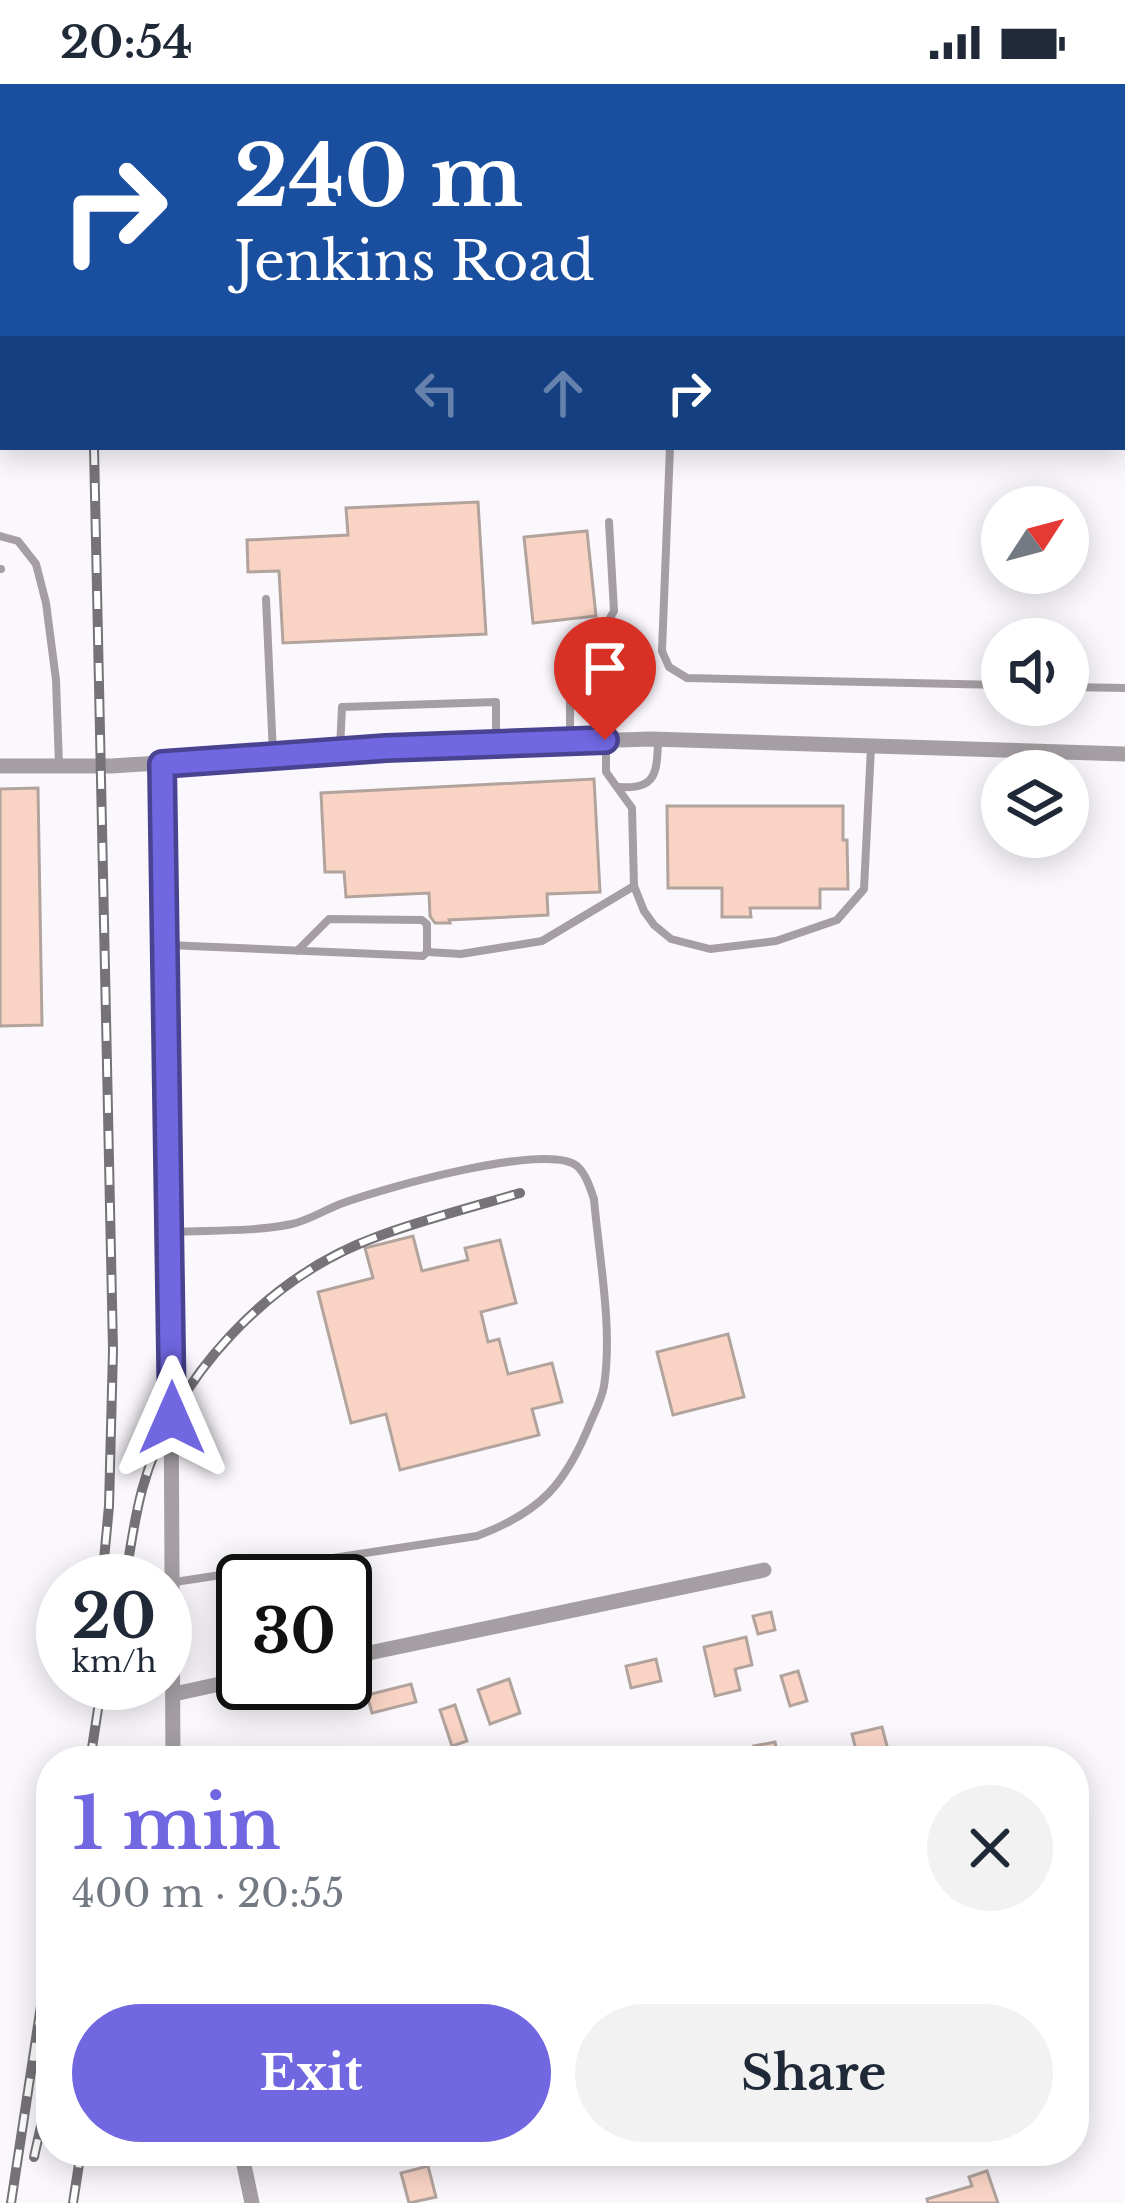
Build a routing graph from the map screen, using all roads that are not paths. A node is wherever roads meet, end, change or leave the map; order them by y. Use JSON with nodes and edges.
{"nodes":[{"id":1,"x":670,"y":450,"type":"edge"},
{"id":2,"x":609,"y":522,"type":"dead end"},
{"id":3,"x":0,"y":536,"type":"edge"},
{"id":4,"x":266,"y":599,"type":"dead end"},
{"id":5,"x":981,"y":685,"type":"edge"},
{"id":6,"x":1089,"y":687,"type":"edge"},
{"id":7,"x":1125,"y":688,"type":"edge"},
{"id":8,"x":605,"y":740,"type":"junction"},
{"id":9,"x":658,"y":740,"type":"junction"},
{"id":10,"x":570,"y":742,"type":"junction"},
{"id":11,"x":496,"y":744,"type":"junction"},
{"id":12,"x":871,"y":745,"type":"junction"},
{"id":13,"x":340,"y":751,"type":"junction"},
{"id":14,"x":273,"y":754,"type":"junction"},
{"id":15,"x":1125,"y":754,"type":"edge"},
{"id":16,"x":162,"y":764,"type":"junction"},
{"id":17,"x":0,"y":766,"type":"edge"},
{"id":18,"x":59,"y":766,"type":"junction"},
{"id":19,"x":617,"y":788,"type":"junction"},
{"id":20,"x":634,"y":886,"type":"junction"},
{"id":21,"x":165,"y":944,"type":"junction"},
{"id":22,"x":297,"y":950,"type":"junction"},
{"id":23,"x":427,"y":952,"type":"junction"},
{"id":24,"x":170,"y":1232,"type":"junction"},
{"id":25,"x":173,"y":1554,"type":"edge"},
{"id":26,"x":764,"y":1570,"type":"dead end"},
{"id":27,"x":192,"y":1579,"type":"edge"},
{"id":28,"x":372,"y":1652,"type":"edge"},
{"id":29,"x":173,"y":1710,"type":"edge"},
{"id":30,"x":173,"y":1746,"type":"edge"},
{"id":31,"x":244,"y":2166,"type":"edge"},
{"id":32,"x":252,"y":2203,"type":"edge"}],
"edges":[{"from":1,"to":5,"type":"lane"},
{"from":2,"to":10,"type":"lane"},
{"from":3,"to":18,"type":"lane"},
{"from":4,"to":14,"type":"lane"},
{"from":6,"to":7,"type":"lane"},
{"from":8,"to":9,"type":"street"},
{"from":8,"to":10,"type":"street"},
{"from":8,"to":19,"type":"lane"},
{"from":9,"to":12,"type":"street"},
{"from":9,"to":19,"type":"lane"},
{"from":10,"to":11,"type":"street"},
{"from":11,"to":13,"type":"street"},
{"from":11,"to":13,"type":"lane"},
{"from":12,"to":15,"type":"street"},
{"from":12,"to":20,"type":"lane"},
{"from":13,"to":14,"type":"street"},
{"from":14,"to":16,"type":"street"},
{"from":16,"to":18,"type":"street"},
{"from":16,"to":21,"type":"street"},
{"from":17,"to":18,"type":"street"},
{"from":19,"to":20,"type":"lane"},
{"from":20,"to":23,"type":"lane"},
{"from":21,"to":22,"type":"lane"},
{"from":21,"to":24,"type":"street"},
{"from":22,"to":23,"type":"lane"},
{"from":22,"to":23,"type":"lane"},
{"from":24,"to":25,"type":"street"},
{"from":24,"to":27,"type":"lane"},
{"from":26,"to":28,"type":"street"},
{"from":29,"to":30,"type":"street"},
{"from":31,"to":32,"type":"street"}]}
